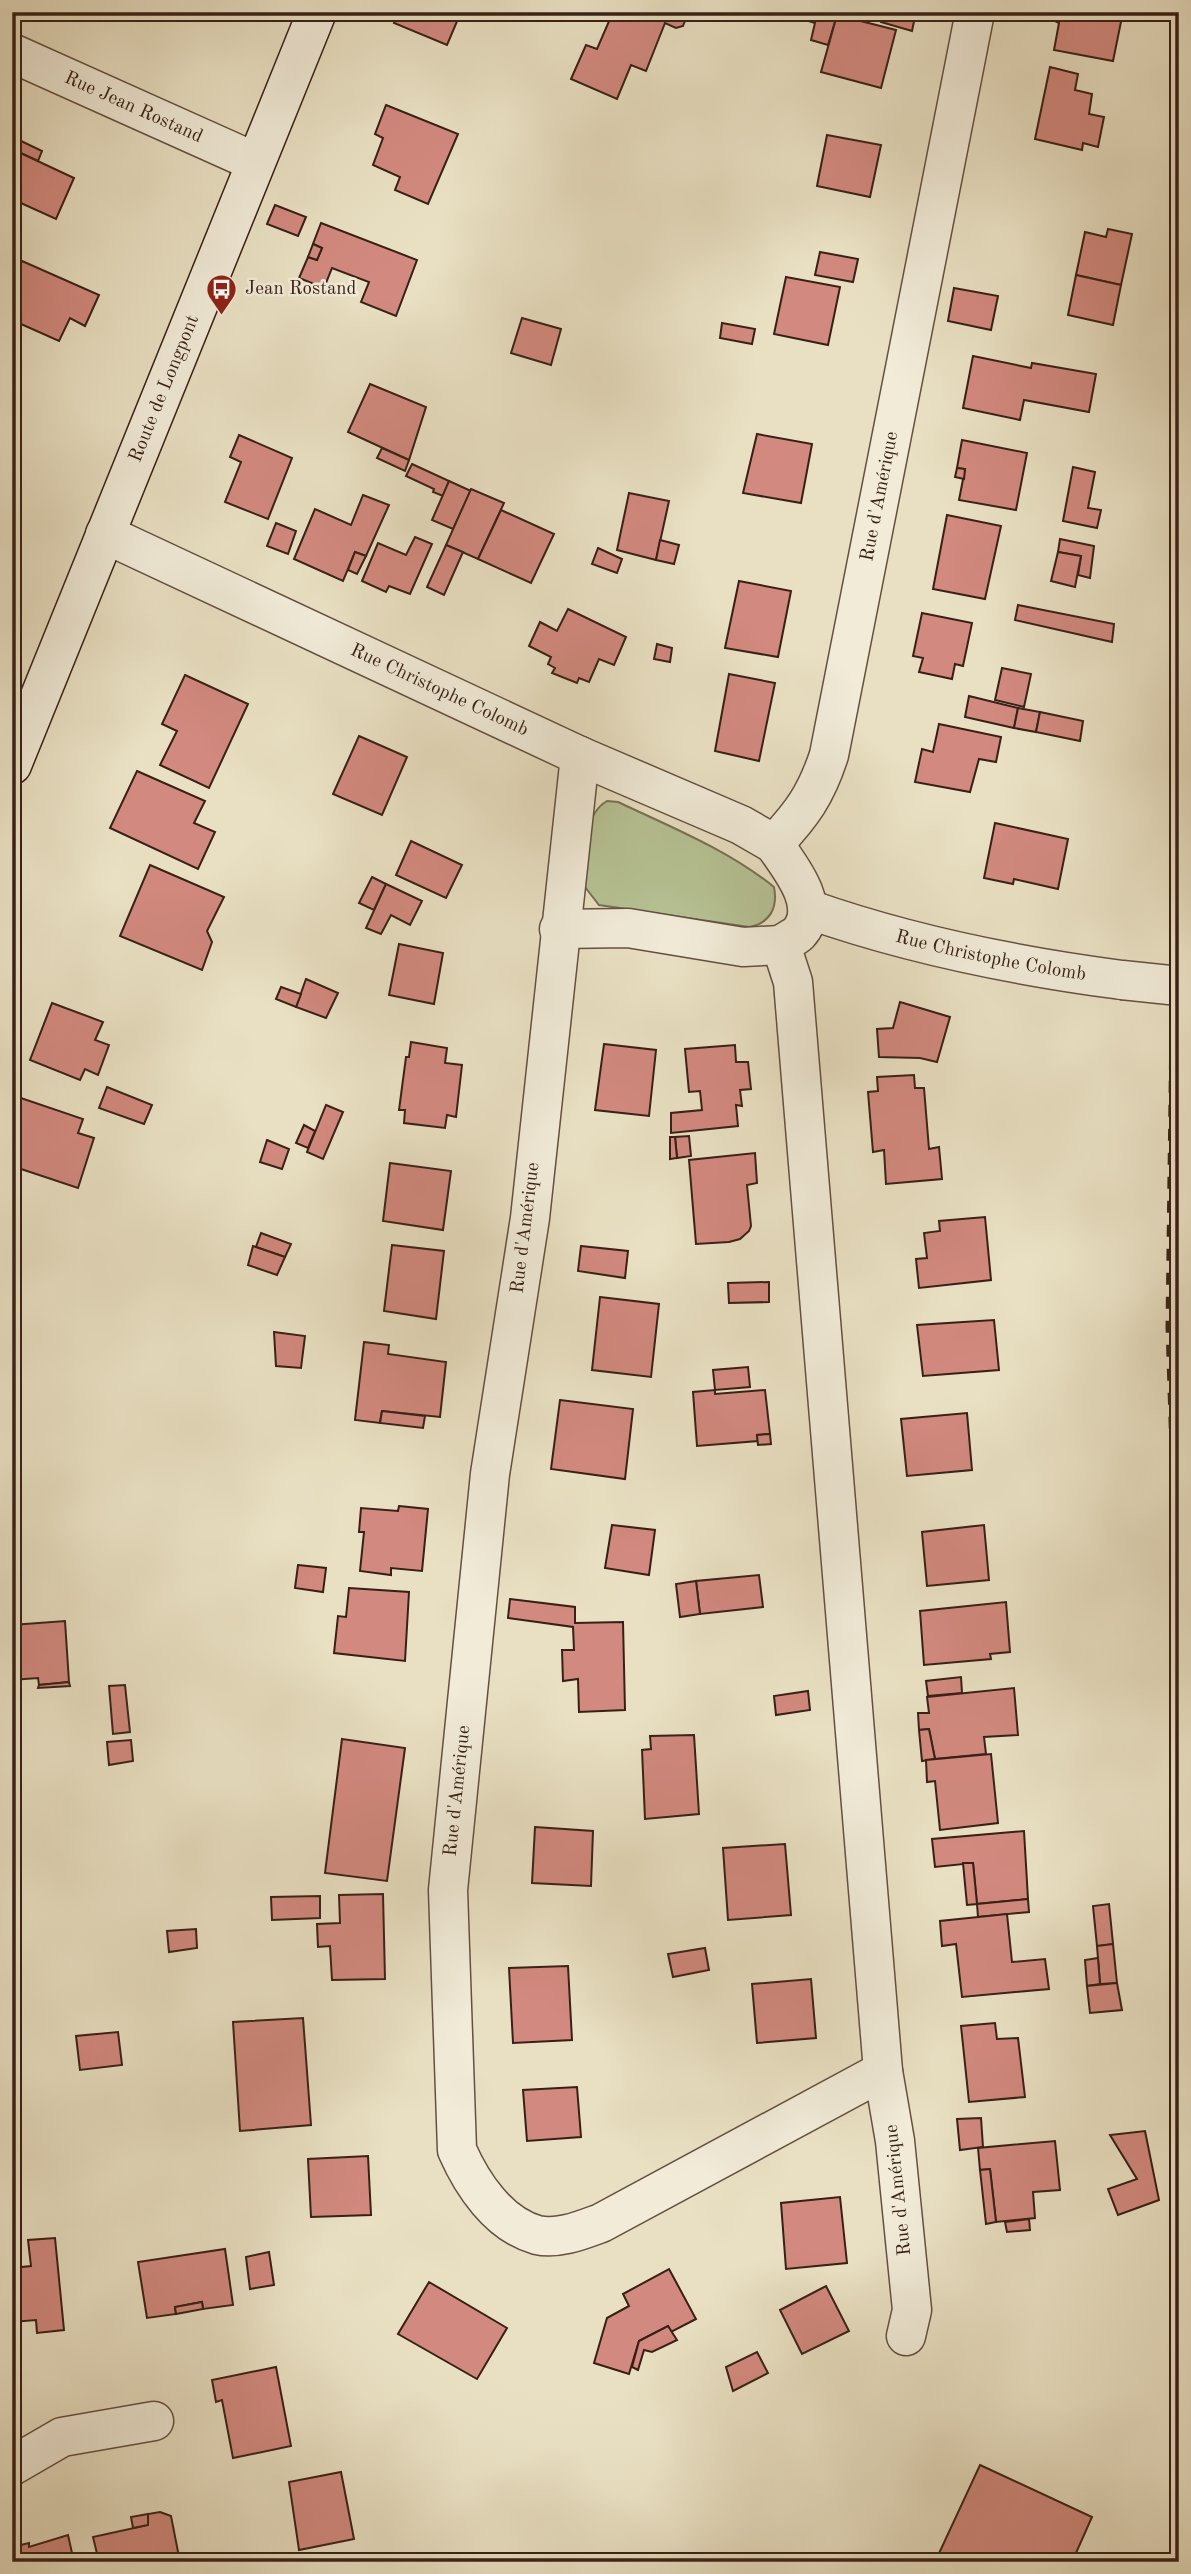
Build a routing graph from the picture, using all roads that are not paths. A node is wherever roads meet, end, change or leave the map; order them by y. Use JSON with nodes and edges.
{"nodes":[{"id":1,"x":317,"y":12,"type":"edge"},
{"id":2,"x":975,"y":12,"type":"edge"},
{"id":3,"x":12,"y":53,"type":"edge"},
{"id":4,"x":255,"y":162,"type":"junction"},
{"id":5,"x":105,"y":534,"type":"junction"},
{"id":6,"x":579,"y":756,"type":"junction"},
{"id":7,"x":12,"y":765,"type":"edge"},
{"id":8,"x":774,"y":844,"type":"junction"},
{"id":9,"x":808,"y":909,"type":"junction"},
{"id":10,"x":559,"y":929,"type":"junction"},
{"id":11,"x":781,"y":945,"type":"junction"},
{"id":12,"x":1179,"y":986,"type":"edge"},
{"id":13,"x":883,"y":2071,"type":"junction"},
{"id":14,"x":909,"y":2323,"type":"dead end"},
{"id":15,"x":154,"y":2421,"type":"dead end"},
{"id":16,"x":12,"y":2466,"type":"edge"}],
"edges":[{"from":1,"to":4,"type":"street","name":"Route de Longpont"},
{"from":2,"to":8,"type":"street","name":"Rue d'Amérique"},
{"from":3,"to":4,"type":"street","name":"Rue Jean Rostand"},
{"from":4,"to":5,"type":"street","name":"Route de Longpont"},
{"from":5,"to":6,"type":"street","name":"Rue Christophe Colomb"},
{"from":5,"to":7,"type":"street","name":"Route de Longpont"},
{"from":6,"to":8,"type":"street","name":"Rue Christophe Colomb"},
{"from":6,"to":10,"type":"street","name":"Rue d'Amérique"},
{"from":8,"to":9,"type":"street"},
{"from":9,"to":11,"type":"street"},
{"from":9,"to":12,"type":"street","name":"Rue Christophe Colomb","bridge":true},
{"from":10,"to":11,"type":"street"},
{"from":10,"to":13,"type":"street","name":"Rue d'Amérique"},
{"from":11,"to":13,"type":"street","name":"Rue d'Amérique"},
{"from":13,"to":14,"type":"street","name":"Rue d'Amérique"},
{"from":15,"to":16,"type":"street"}]}
